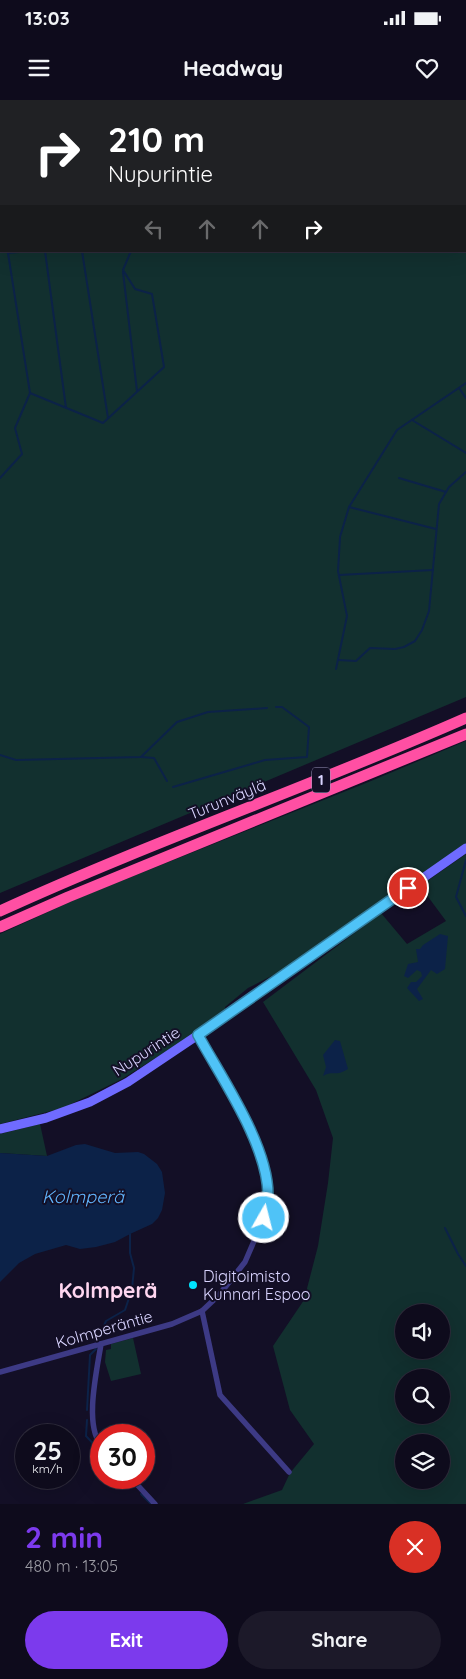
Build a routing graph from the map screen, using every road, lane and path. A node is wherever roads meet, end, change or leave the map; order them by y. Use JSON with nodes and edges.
{"nodes":[{"id":1,"x":466,"y":718,"type":"edge"},
{"id":2,"x":466,"y":734,"type":"edge"},
{"id":3,"x":466,"y":848,"type":"edge"},
{"id":4,"x":0,"y":911,"type":"edge"},
{"id":5,"x":0,"y":927,"type":"edge"},
{"id":6,"x":198,"y":1035,"type":"junction"},
{"id":7,"x":0,"y":1129,"type":"edge"},
{"id":8,"x":202,"y":1310,"type":"junction"},
{"id":9,"x":101,"y":1344,"type":"junction"},
{"id":10,"x":0,"y":1372,"type":"edge"},
{"id":11,"x":94,"y":1424,"type":"edge"},
{"id":12,"x":289,"y":1472,"type":"dead end"},
{"id":13,"x":141,"y":1489,"type":"edge"},
{"id":14,"x":155,"y":1504,"type":"edge"}],
"edges":[{"from":1,"to":4,"type":"highway","name":"Turunväylä","number":"1"},
{"from":2,"to":5,"type":"highway","name":"Turunväylä","number":"1"},
{"from":3,"to":6,"type":"main road","name":"Nupurintie"},
{"from":6,"to":7,"type":"main road","name":"Nupurintie"},
{"from":6,"to":8,"type":"street","name":"Kolmperäntie"},
{"from":8,"to":9,"type":"street","name":"Kolmperäntie"},
{"from":8,"to":12,"type":"street"},
{"from":9,"to":10,"type":"street","name":"Kolmperäntie"},
{"from":9,"to":11,"type":"street"},
{"from":13,"to":14,"type":"street"}]}
